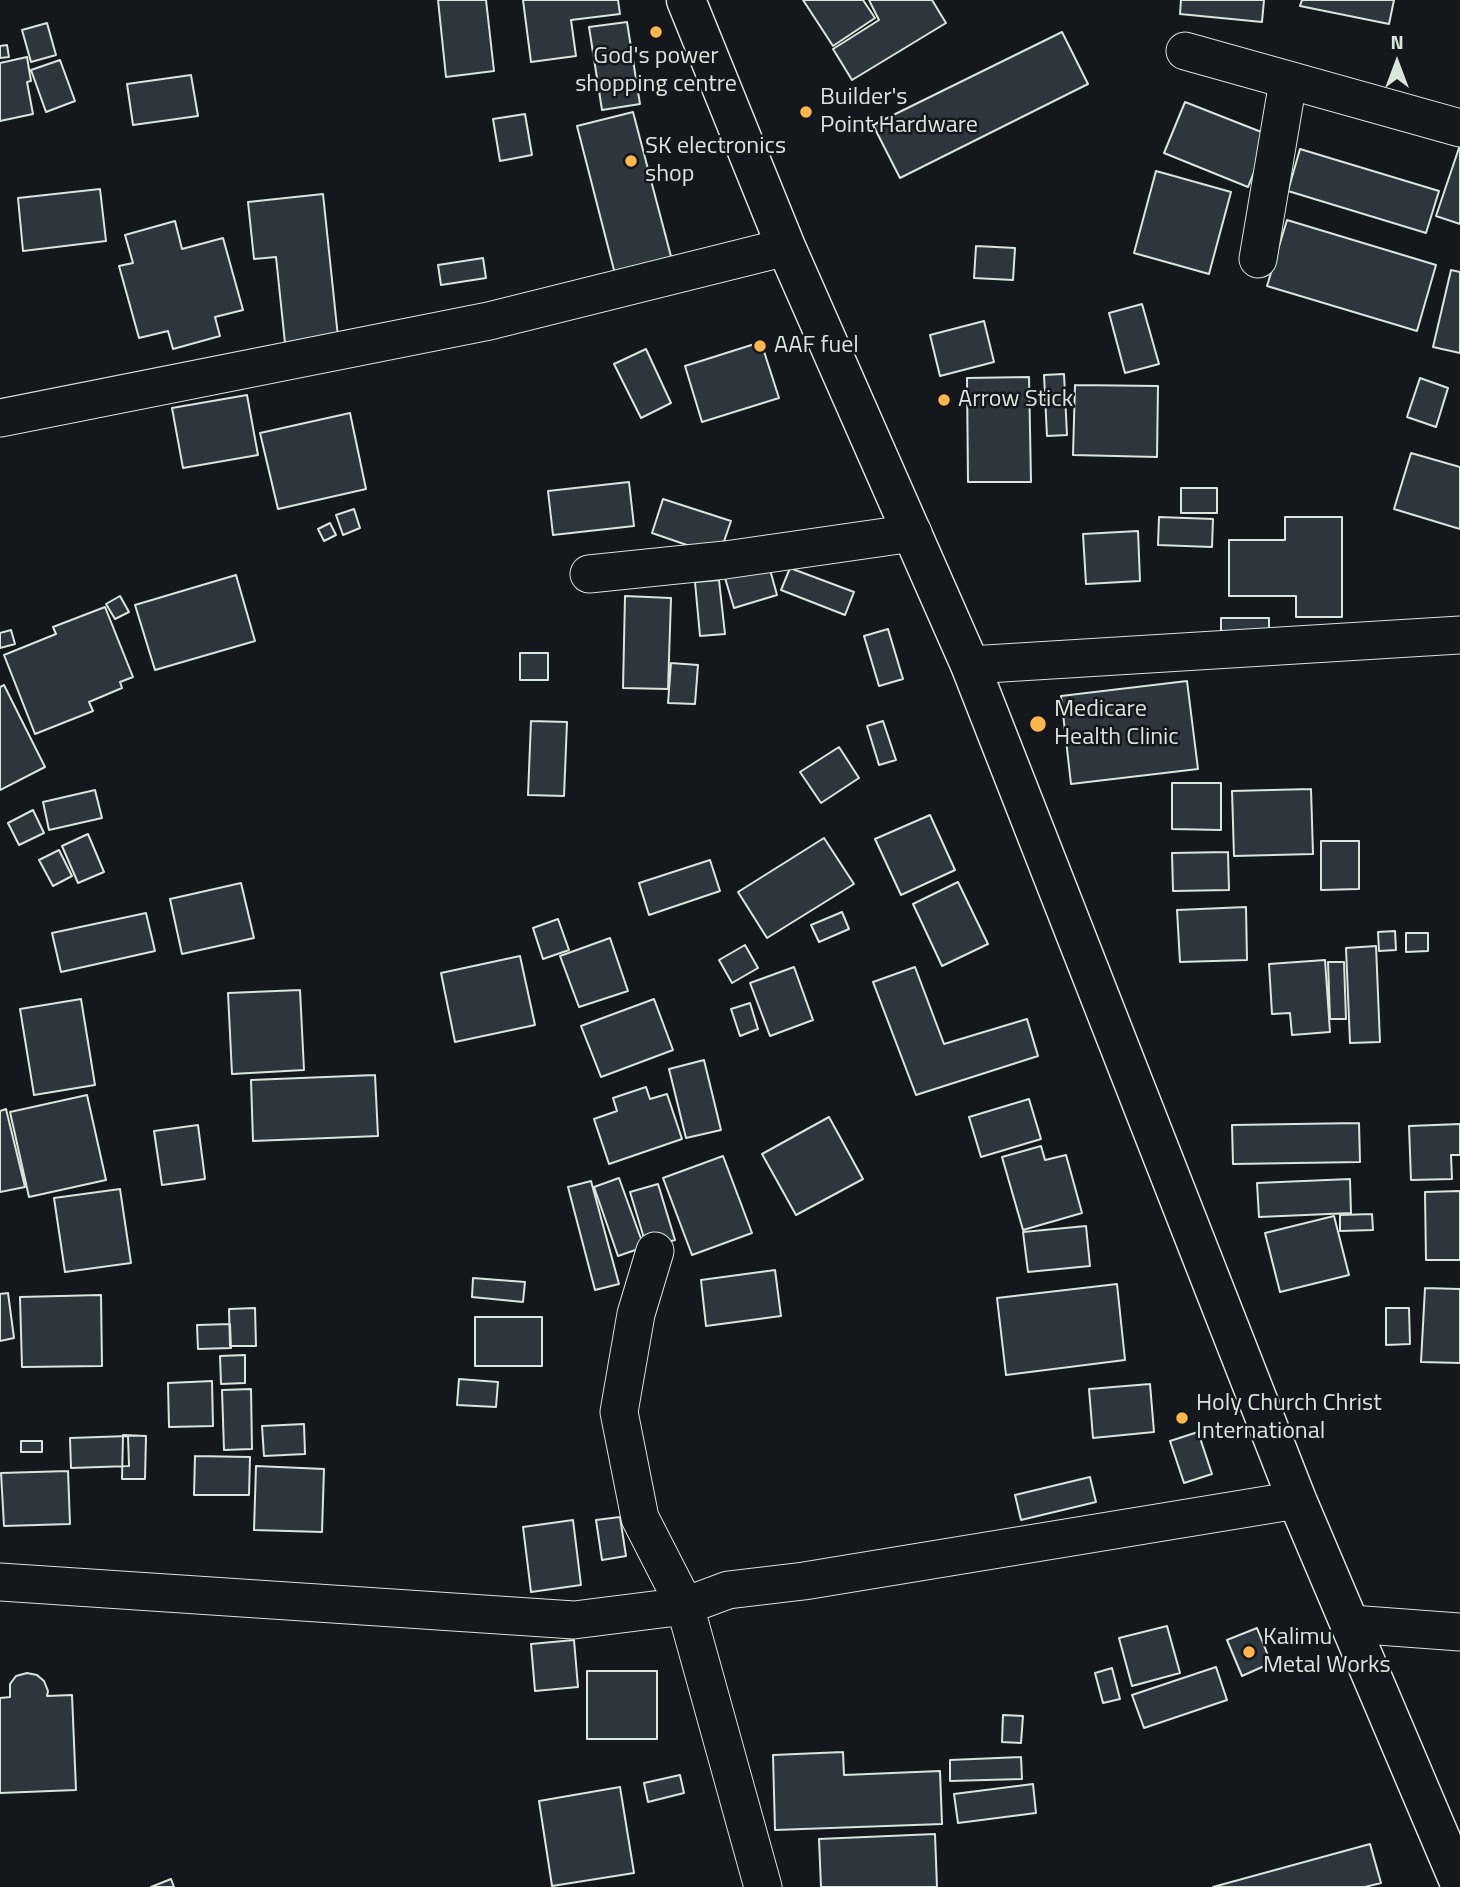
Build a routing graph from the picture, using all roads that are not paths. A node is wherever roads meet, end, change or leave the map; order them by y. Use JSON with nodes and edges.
{"nodes":[{"id":1,"x":686,"y":0,"type":"edge"},
{"id":2,"x":1185,"y":51,"type":"dead end"},
{"id":3,"x":1288,"y":81,"type":"junction"},
{"id":4,"x":1460,"y":128,"type":"edge"},
{"id":5,"x":786,"y":247,"type":"junction"},
{"id":6,"x":1258,"y":259,"type":"dead end"},
{"id":7,"x":0,"y":418,"type":"edge"},
{"id":8,"x":913,"y":533,"type":"junction"},
{"id":9,"x":589,"y":574,"type":"dead end"},
{"id":10,"x":1460,"y":635,"type":"edge"},
{"id":11,"x":970,"y":665,"type":"junction"},
{"id":12,"x":655,"y":1251,"type":"dead end"},
{"id":13,"x":1297,"y":1500,"type":"junction"},
{"id":14,"x":0,"y":1581,"type":"edge"},
{"id":15,"x":685,"y":1606,"type":"junction"},
{"id":16,"x":1351,"y":1624,"type":"junction"},
{"id":17,"x":1460,"y":1632,"type":"edge"},
{"id":18,"x":1460,"y":1884,"type":"edge"},
{"id":19,"x":763,"y":1887,"type":"edge"}],
"edges":[{"from":1,"to":5,"type":"street"},
{"from":2,"to":3,"type":"street"},
{"from":3,"to":4,"type":"street"},
{"from":3,"to":6,"type":"street"},
{"from":5,"to":7,"type":"street"},
{"from":5,"to":8,"type":"street"},
{"from":8,"to":9,"type":"street"},
{"from":8,"to":11,"type":"street"},
{"from":10,"to":11,"type":"street"},
{"from":11,"to":13,"type":"street"},
{"from":12,"to":15,"type":"street"},
{"from":13,"to":15,"type":"street"},
{"from":13,"to":16,"type":"street"},
{"from":14,"to":15,"type":"street"},
{"from":15,"to":19,"type":"street"},
{"from":16,"to":17,"type":"street"},
{"from":16,"to":18,"type":"street"}]}
